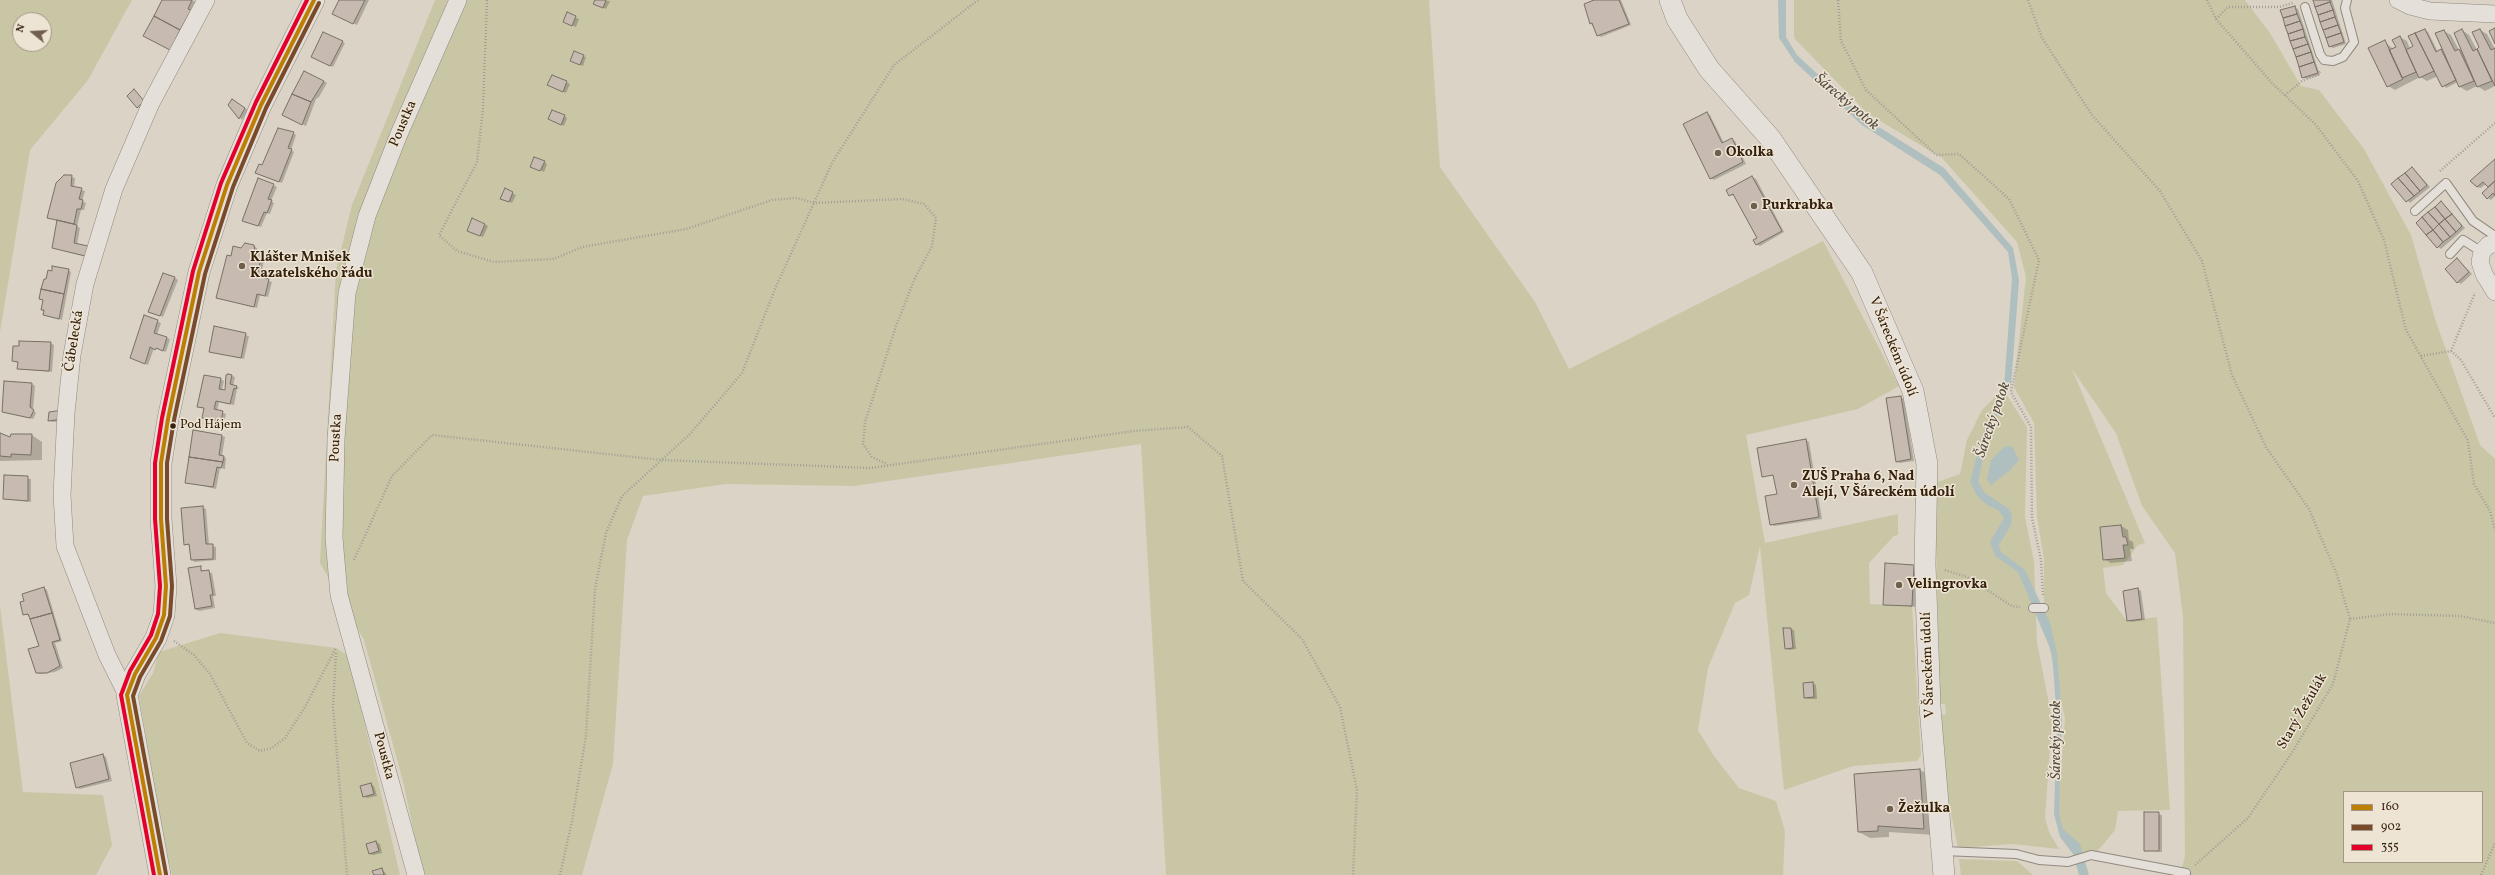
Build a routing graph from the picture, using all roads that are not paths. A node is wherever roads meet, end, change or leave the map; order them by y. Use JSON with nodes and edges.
{"nodes":[{"id":1,"x":206,"y":0,"type":"edge"},
{"id":2,"x":314,"y":0,"type":"edge"},
{"id":3,"x":1670,"y":0,"type":"edge"},
{"id":4,"x":2347,"y":0,"type":"edge"},
{"id":5,"x":2398,"y":0,"type":"edge"},
{"id":6,"x":456,"y":4,"type":"edge"},
{"id":7,"x":2305,"y":7,"type":"road end"},
{"id":8,"x":2495,"y":14,"type":"edge"},
{"id":9,"x":2415,"y":211,"type":"dead end"},
{"id":10,"x":2495,"y":236,"type":"edge"},
{"id":11,"x":2489,"y":248,"type":"edge"},
{"id":12,"x":2450,"y":254,"type":"dead end"},
{"id":13,"x":2495,"y":292,"type":"edge"},
{"id":14,"x":2033,"y":608,"type":"road end"},
{"id":15,"x":2044,"y":608,"type":"road end"},
{"id":16,"x":127,"y":695,"type":"junction"},
{"id":17,"x":1943,"y":851,"type":"junction"},
{"id":18,"x":2186,"y":874,"type":"road end"},
{"id":19,"x":160,"y":875,"type":"edge"},
{"id":20,"x":416,"y":875,"type":"edge"},
{"id":21,"x":1944,"y":875,"type":"edge"}],
"edges":[{"from":1,"to":16,"type":"street","name":"Čábelecká"},
{"from":2,"to":16,"type":"street"},
{"from":3,"to":17,"type":"street","name":"V Šáreckém údolí"},
{"from":4,"to":7,"type":"lane"},
{"from":5,"to":8,"type":"street"},
{"from":6,"to":20,"type":"street","name":"Poustka"},
{"from":9,"to":10,"type":"lane"},
{"from":11,"to":12,"type":"lane"},
{"from":11,"to":13,"type":"street"},
{"from":14,"to":15,"type":"lane"},
{"from":16,"to":19,"type":"street"},
{"from":17,"to":18,"type":"lane"},
{"from":17,"to":21,"type":"street","name":"V Šáreckém údolí"}]}
